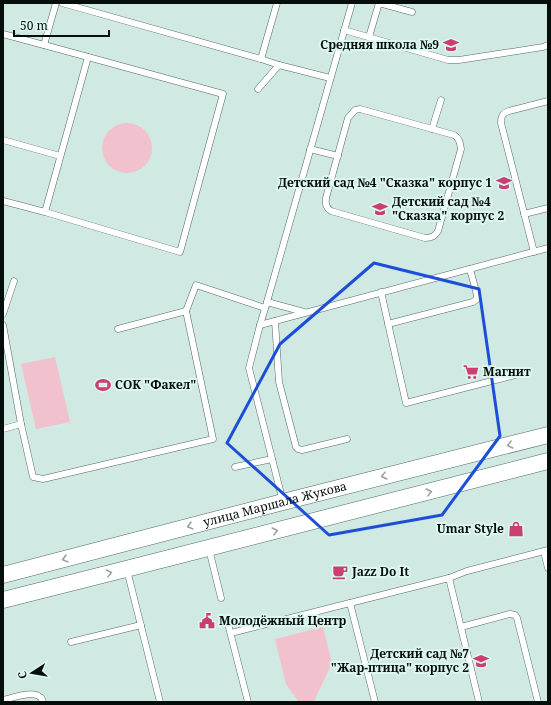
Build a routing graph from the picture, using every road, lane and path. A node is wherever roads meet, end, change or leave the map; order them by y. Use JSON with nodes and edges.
{"nodes":[{"id":1,"x":56,"y":3,"type":"edge"},
{"id":2,"x":62,"y":3,"type":"edge"},
{"id":3,"x":277,"y":3,"type":"edge"},
{"id":4,"x":352,"y":3,"type":"edge"},
{"id":5,"x":412,"y":12,"type":"dead end"},
{"id":6,"x":344,"y":30,"type":"junction"},
{"id":7,"x":3,"y":34,"type":"edge"},
{"id":8,"x":369,"y":37,"type":"junction"},
{"id":9,"x":44,"y":45,"type":"junction"},
{"id":10,"x":548,"y":45,"type":"edge"},
{"id":11,"x":88,"y":57,"type":"junction"},
{"id":12,"x":261,"y":59,"type":"junction"},
{"id":13,"x":279,"y":65,"type":"junction"},
{"id":14,"x":330,"y":78,"type":"junction"},
{"id":15,"x":258,"y":89,"type":"dead end"},
{"id":16,"x":441,"y":100,"type":"dead end"},
{"id":17,"x":548,"y":100,"type":"edge"},
{"id":18,"x":432,"y":129,"type":"junction"},
{"id":19,"x":3,"y":140,"type":"edge"},
{"id":20,"x":310,"y":149,"type":"junction"},
{"id":21,"x":60,"y":156,"type":"junction"},
{"id":22,"x":338,"y":156,"type":"junction"},
{"id":23,"x":3,"y":201,"type":"edge"},
{"id":24,"x":548,"y":208,"type":"edge"},
{"id":25,"x":45,"y":212,"type":"junction"},
{"id":26,"x":524,"y":214,"type":"junction"},
{"id":27,"x":548,"y":248,"type":"edge"},
{"id":28,"x":534,"y":252,"type":"junction"},
{"id":29,"x":470,"y":269,"type":"junction"},
{"id":30,"x":14,"y":281,"type":"dead end"},
{"id":31,"x":381,"y":292,"type":"junction"},
{"id":32,"x":266,"y":305,"type":"junction"},
{"id":33,"x":186,"y":311,"type":"junction"},
{"id":34,"x":305,"y":313,"type":"junction"},
{"id":35,"x":3,"y":314,"type":"edge"},
{"id":36,"x":275,"y":321,"type":"junction"},
{"id":37,"x":388,"y":324,"type":"junction"},
{"id":38,"x":3,"y":325,"type":"edge"},
{"id":39,"x":260,"y":325,"type":"junction"},
{"id":40,"x":118,"y":329,"type":"dead end"},
{"id":41,"x":516,"y":375,"type":"dead end"},
{"id":42,"x":21,"y":424,"type":"junction"},
{"id":43,"x":3,"y":429,"type":"edge"},
{"id":44,"x":548,"y":435,"type":"edge"},
{"id":45,"x":347,"y":439,"type":"dead end"},
{"id":46,"x":272,"y":459,"type":"junction"},
{"id":47,"x":548,"y":461,"type":"edge"},
{"id":48,"x":235,"y":467,"type":"dead end"},
{"id":49,"x":283,"y":502,"type":"junction"},
{"id":50,"x":239,"y":514,"type":"junction"},
{"id":51,"x":245,"y":538,"type":"junction"},
{"id":52,"x":209,"y":548,"type":"junction"},
{"id":53,"x":546,"y":551,"type":"edge"},
{"id":54,"x":548,"y":568,"type":"edge"},
{"id":55,"x":126,"y":569,"type":"junction"},
{"id":56,"x":3,"y":575,"type":"edge"},
{"id":57,"x":449,"y":578,"type":"junction"},
{"id":58,"x":221,"y":598,"type":"dead end"},
{"id":59,"x":3,"y":600,"type":"edge"},
{"id":60,"x":350,"y":603,"type":"junction"},
{"id":61,"x":227,"y":620,"type":"dead end"},
{"id":62,"x":140,"y":625,"type":"junction"},
{"id":63,"x":461,"y":626,"type":"junction"},
{"id":64,"x":230,"y":634,"type":"junction"},
{"id":65,"x":71,"y":642,"type":"dead end"},
{"id":66,"x":3,"y":700,"type":"edge"},
{"id":67,"x":43,"y":702,"type":"edge"},
{"id":68,"x":160,"y":702,"type":"edge"},
{"id":69,"x":248,"y":702,"type":"edge"},
{"id":70,"x":375,"y":702,"type":"edge"},
{"id":71,"x":479,"y":702,"type":"edge"},
{"id":72,"x":538,"y":702,"type":"edge"}],
"edges":[{"from":1,"to":9,"type":"lane"},
{"from":2,"to":12,"type":"lane"},
{"from":3,"to":12,"type":"lane"},
{"from":4,"to":6,"type":"lane"},
{"from":5,"to":8,"type":"lane"},
{"from":6,"to":8,"type":"lane"},
{"from":6,"to":14,"type":"lane"},
{"from":7,"to":9,"type":"lane"},
{"from":8,"to":10,"type":"lane"},
{"from":9,"to":11,"type":"lane"},
{"from":11,"to":21,"type":"lane"},
{"from":11,"to":25,"type":"lane"},
{"from":12,"to":13,"type":"lane"},
{"from":13,"to":14,"type":"lane"},
{"from":13,"to":15,"type":"lane"},
{"from":14,"to":20,"type":"lane"},
{"from":16,"to":18,"type":"lane"},
{"from":17,"to":26,"type":"lane"},
{"from":18,"to":22,"type":"lane"},
{"from":18,"to":22,"type":"lane"},
{"from":19,"to":21,"type":"lane"},
{"from":20,"to":22,"type":"lane"},
{"from":20,"to":32,"type":"lane"},
{"from":21,"to":25,"type":"lane"},
{"from":23,"to":25,"type":"lane"},
{"from":24,"to":26,"type":"lane"},
{"from":26,"to":28,"type":"lane"},
{"from":27,"to":28,"type":"lane"},
{"from":28,"to":29,"type":"lane"},
{"from":29,"to":31,"type":"lane"},
{"from":29,"to":37,"type":"lane"},
{"from":30,"to":35,"type":"lane"},
{"from":31,"to":34,"type":"lane"},
{"from":31,"to":37,"type":"lane"},
{"from":32,"to":33,"type":"lane"},
{"from":32,"to":34,"type":"lane"},
{"from":32,"to":39,"type":"lane"},
{"from":33,"to":40,"type":"lane"},
{"from":33,"to":42,"type":"lane"},
{"from":34,"to":36,"type":"lane"},
{"from":36,"to":39,"type":"lane"},
{"from":36,"to":45,"type":"lane"},
{"from":37,"to":41,"type":"lane"},
{"from":38,"to":42,"type":"lane"},
{"from":39,"to":46,"type":"lane"},
{"from":42,"to":43,"type":"lane"},
{"from":44,"to":49,"type":"main road","name":"улица Маршала Жукова","one_way":true},
{"from":46,"to":48,"type":"lane"},
{"from":46,"to":49,"type":"lane"},
{"from":51,"to":47,"type":"main road","name":"улица Маршала Жукова","one_way":true},
{"from":49,"to":50,"type":"main road","name":"улица Маршала Жукова"},
{"from":50,"to":51,"type":"main road"},
{"from":50,"to":56,"type":"main road","name":"улица Маршала Жукова","one_way":true},
{"from":51,"to":52,"type":"main road","name":"улица Маршала Жукова"},
{"from":52,"to":55,"type":"main road","name":"улица Маршала Жукова"},
{"from":52,"to":58,"type":"lane"},
{"from":53,"to":54,"type":"lane"},
{"from":53,"to":57,"type":"lane"},
{"from":59,"to":55,"type":"main road","name":"улица Маршала Жукова","one_way":true},
{"from":55,"to":62,"type":"lane"},
{"from":57,"to":60,"type":"lane"},
{"from":57,"to":63,"type":"lane"},
{"from":60,"to":64,"type":"lane"},
{"from":60,"to":70,"type":"lane"},
{"from":61,"to":64,"type":"lane"},
{"from":62,"to":65,"type":"lane"},
{"from":62,"to":68,"type":"lane"},
{"from":63,"to":71,"type":"lane"},
{"from":63,"to":72,"type":"lane"},
{"from":64,"to":69,"type":"lane"},
{"from":66,"to":67,"type":"lane"}]}
